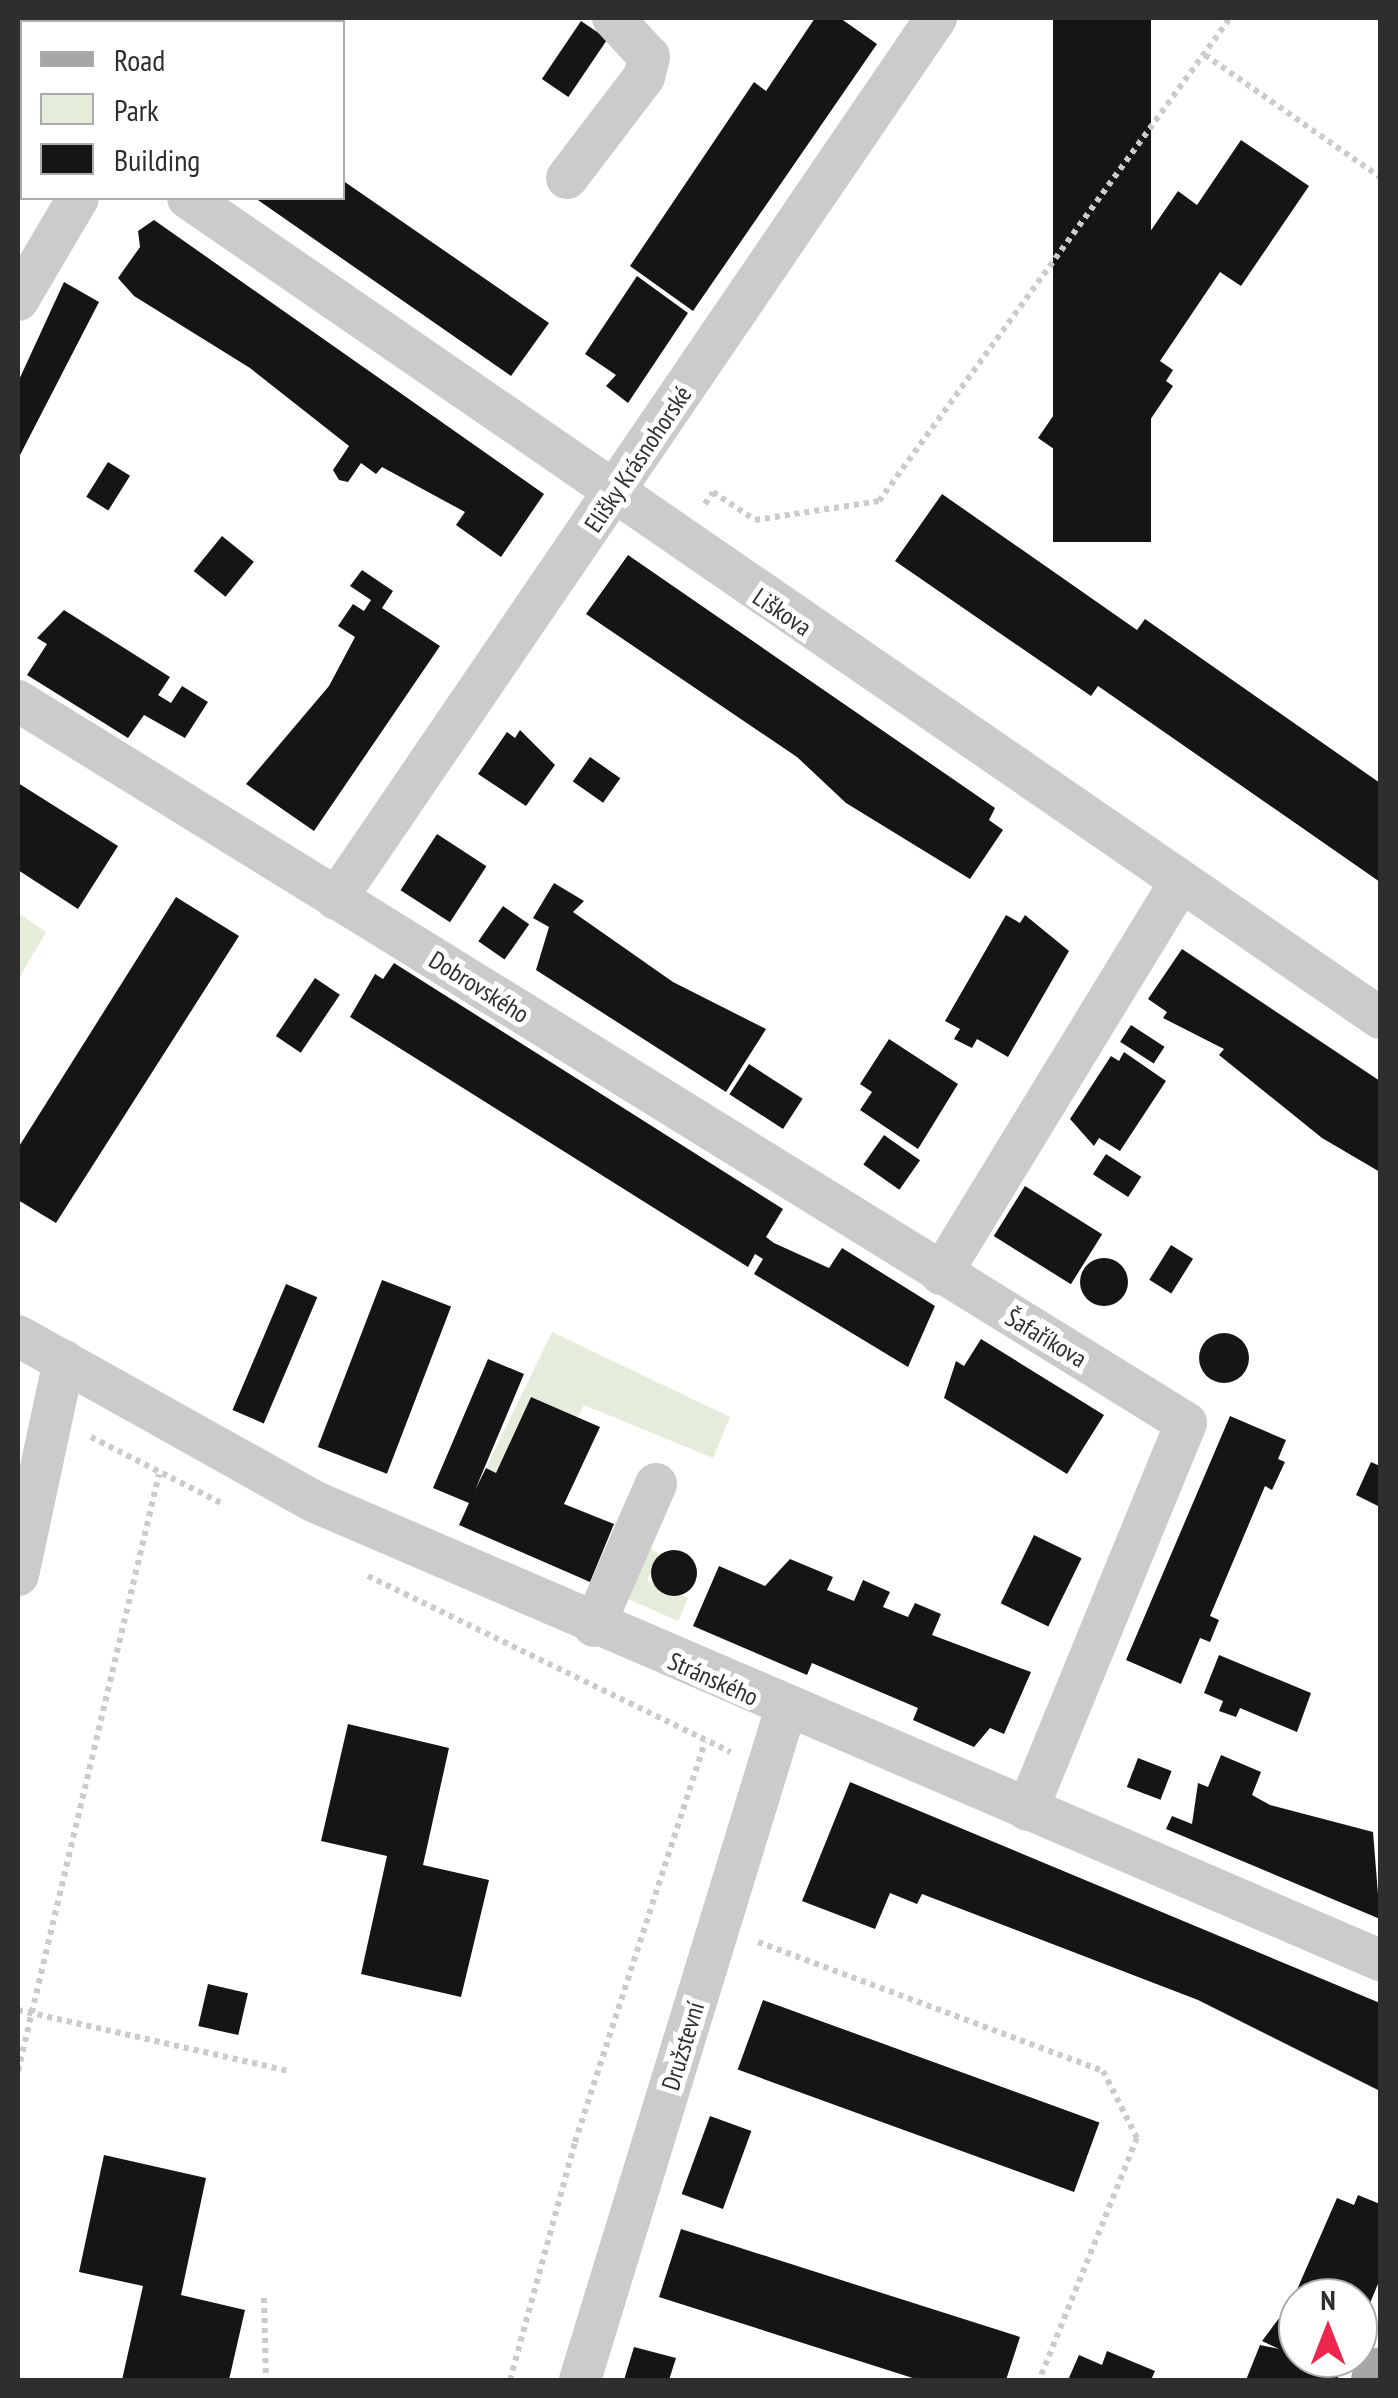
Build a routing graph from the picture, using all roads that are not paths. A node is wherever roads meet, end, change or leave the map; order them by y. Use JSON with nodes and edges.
{"nodes":[{"id":1,"x":612,"y":18,"type":"edge"},
{"id":2,"x":936,"y":18,"type":"edge"},
{"id":3,"x":567,"y":178,"type":"dead end"},
{"id":4,"x":77,"y":200,"type":"edge"},
{"id":5,"x":191,"y":200,"type":"edge"},
{"id":6,"x":18,"y":300,"type":"edge"},
{"id":7,"x":612,"y":496,"type":"junction"},
{"id":8,"x":18,"y":700,"type":"edge"},
{"id":9,"x":1180,"y":882,"type":"junction"},
{"id":10,"x":336,"y":898,"type":"junction"},
{"id":11,"x":1380,"y":1018,"type":"edge"},
{"id":12,"x":940,"y":1274,"type":"junction"},
{"id":13,"x":18,"y":1336,"type":"edge"},
{"id":14,"x":64,"y":1362,"type":"junction"},
{"id":15,"x":656,"y":1484,"type":"dead end"},
{"id":16,"x":18,"y":1575,"type":"edge"},
{"id":17,"x":594,"y":1626,"type":"junction"},
{"id":18,"x":786,"y":1711,"type":"junction"},
{"id":19,"x":1027,"y":1810,"type":"junction"},
{"id":20,"x":1380,"y":1960,"type":"edge"},
{"id":21,"x":580,"y":2380,"type":"edge"}],
"edges":[{"from":1,"to":3,"type":"street"},
{"from":2,"to":7,"type":"street","name":"Elišky Krásnohorské"},
{"from":4,"to":6,"type":"street"},
{"from":5,"to":7,"type":"street","name":"Liškova"},
{"from":7,"to":9,"type":"street","name":"Liškova"},
{"from":7,"to":10,"type":"street","name":"Elišky Krásnohorské"},
{"from":8,"to":10,"type":"street","name":"Dobrovského"},
{"from":9,"to":11,"type":"street","name":"Liškova"},
{"from":9,"to":12,"type":"street"},
{"from":10,"to":12,"type":"street","name":"Dobrovského"},
{"from":12,"to":19,"type":"street","name":"Šafaříkova"},
{"from":13,"to":14,"type":"street","name":"Stránského"},
{"from":14,"to":16,"type":"street"},
{"from":14,"to":17,"type":"street","name":"Stránského"},
{"from":15,"to":17,"type":"street"},
{"from":17,"to":18,"type":"street","name":"Stránského"},
{"from":18,"to":19,"type":"street","name":"Stránského"},
{"from":18,"to":21,"type":"street","name":"Družstevní"},
{"from":19,"to":20,"type":"street","name":"Stránského"}]}
